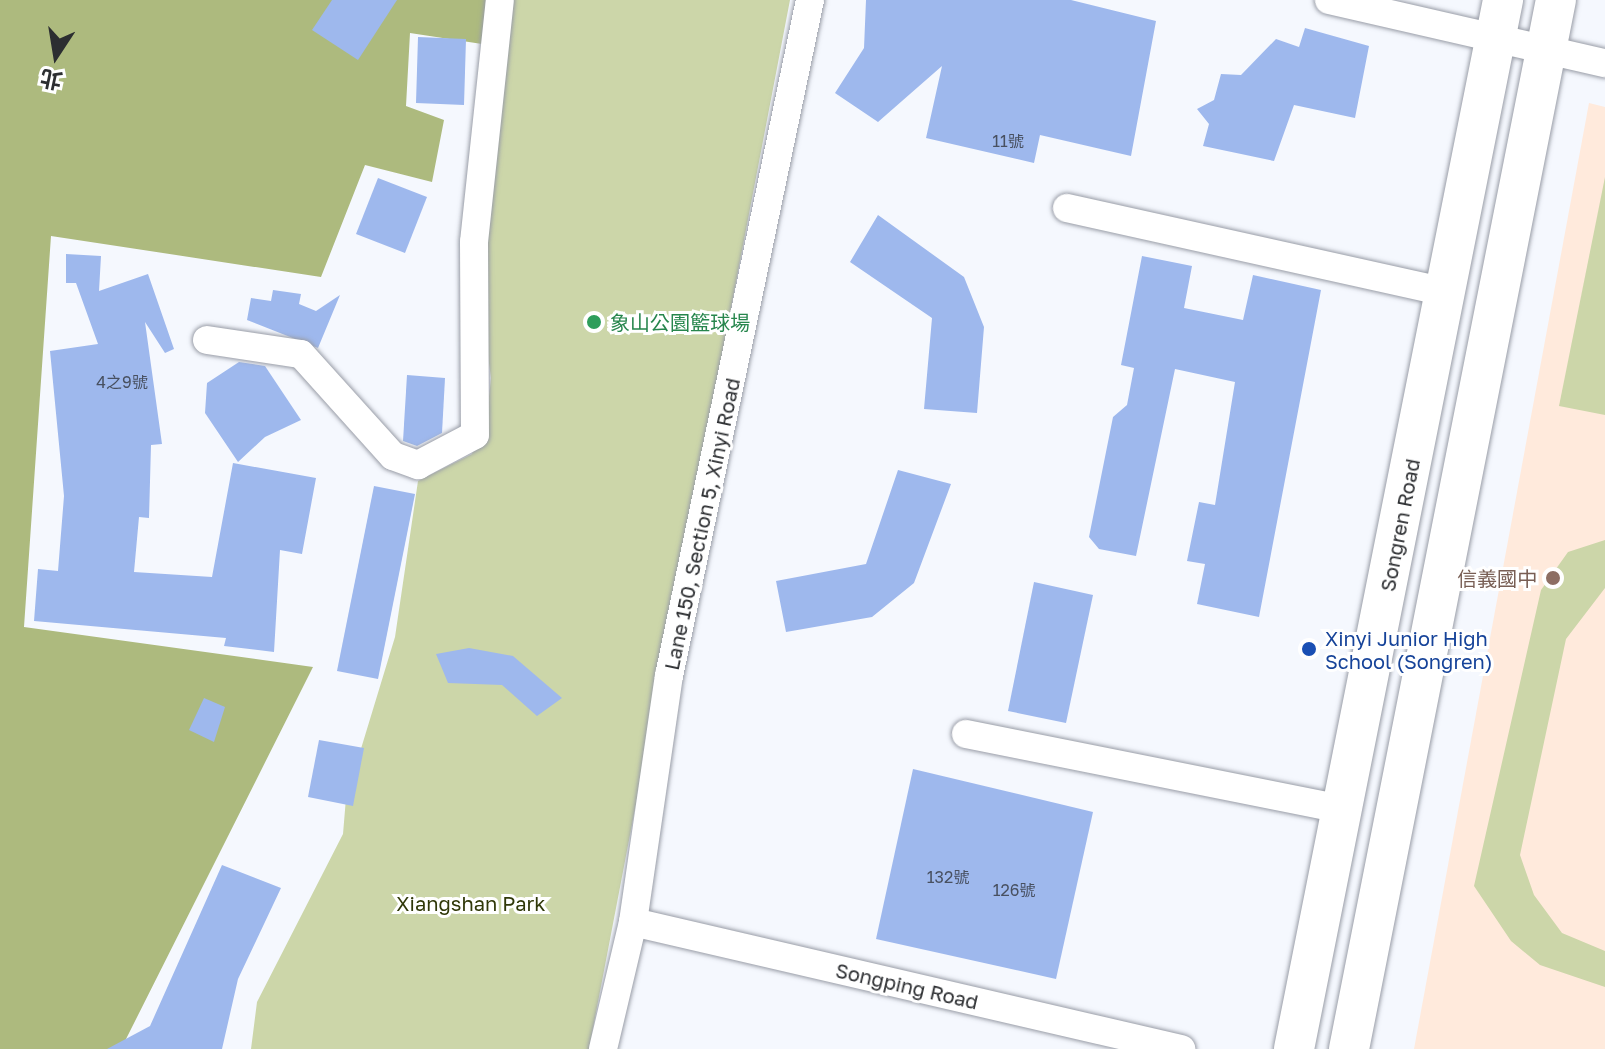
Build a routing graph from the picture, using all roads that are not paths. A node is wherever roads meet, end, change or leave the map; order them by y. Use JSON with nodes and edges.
{"nodes":[{"id":1,"x":500,"y":0,"type":"edge"},
{"id":2,"x":810,"y":0,"type":"edge"},
{"id":3,"x":1329,"y":0,"type":"edge"},
{"id":4,"x":1503,"y":0,"type":"edge"},
{"id":5,"x":1556,"y":0,"type":"edge"},
{"id":6,"x":1498,"y":39,"type":"junction"},
{"id":7,"x":1548,"y":50,"type":"junction"},
{"id":8,"x":1605,"y":63,"type":"edge"},
{"id":9,"x":1067,"y":208,"type":"dead end"},
{"id":10,"x":1447,"y":292,"type":"junction"},
{"id":11,"x":207,"y":340,"type":"dead end"},
{"id":12,"x":966,"y":734,"type":"dead end"},
{"id":13,"x":1342,"y":809,"type":"junction"},
{"id":14,"x":633,"y":922,"type":"junction"},
{"id":15,"x":603,"y":1049,"type":"edge"},
{"id":16,"x":1181,"y":1049,"type":"edge"},
{"id":17,"x":1294,"y":1049,"type":"edge"},
{"id":18,"x":1349,"y":1049,"type":"edge"}],
"edges":[{"from":1,"to":11,"type":"street"},
{"from":2,"to":14,"type":"street","name":"Lane 150, Section 5, Xinyi Road"},
{"from":3,"to":6,"type":"street"},
{"from":4,"to":6,"type":"street","name":"Songren Road"},
{"from":5,"to":7,"type":"street"},
{"from":6,"to":7,"type":"street"},
{"from":6,"to":10,"type":"street","name":"Songren Road"},
{"from":7,"to":8,"type":"street"},
{"from":7,"to":18,"type":"street"},
{"from":9,"to":10,"type":"street"},
{"from":10,"to":13,"type":"street","name":"Songren Road"},
{"from":12,"to":13,"type":"street"},
{"from":13,"to":17,"type":"street","name":"Songren Road"},
{"from":14,"to":15,"type":"street","name":"Lane 150, Section 5, Xinyi Road"},
{"from":14,"to":16,"type":"street","name":"Songping Road"}]}
